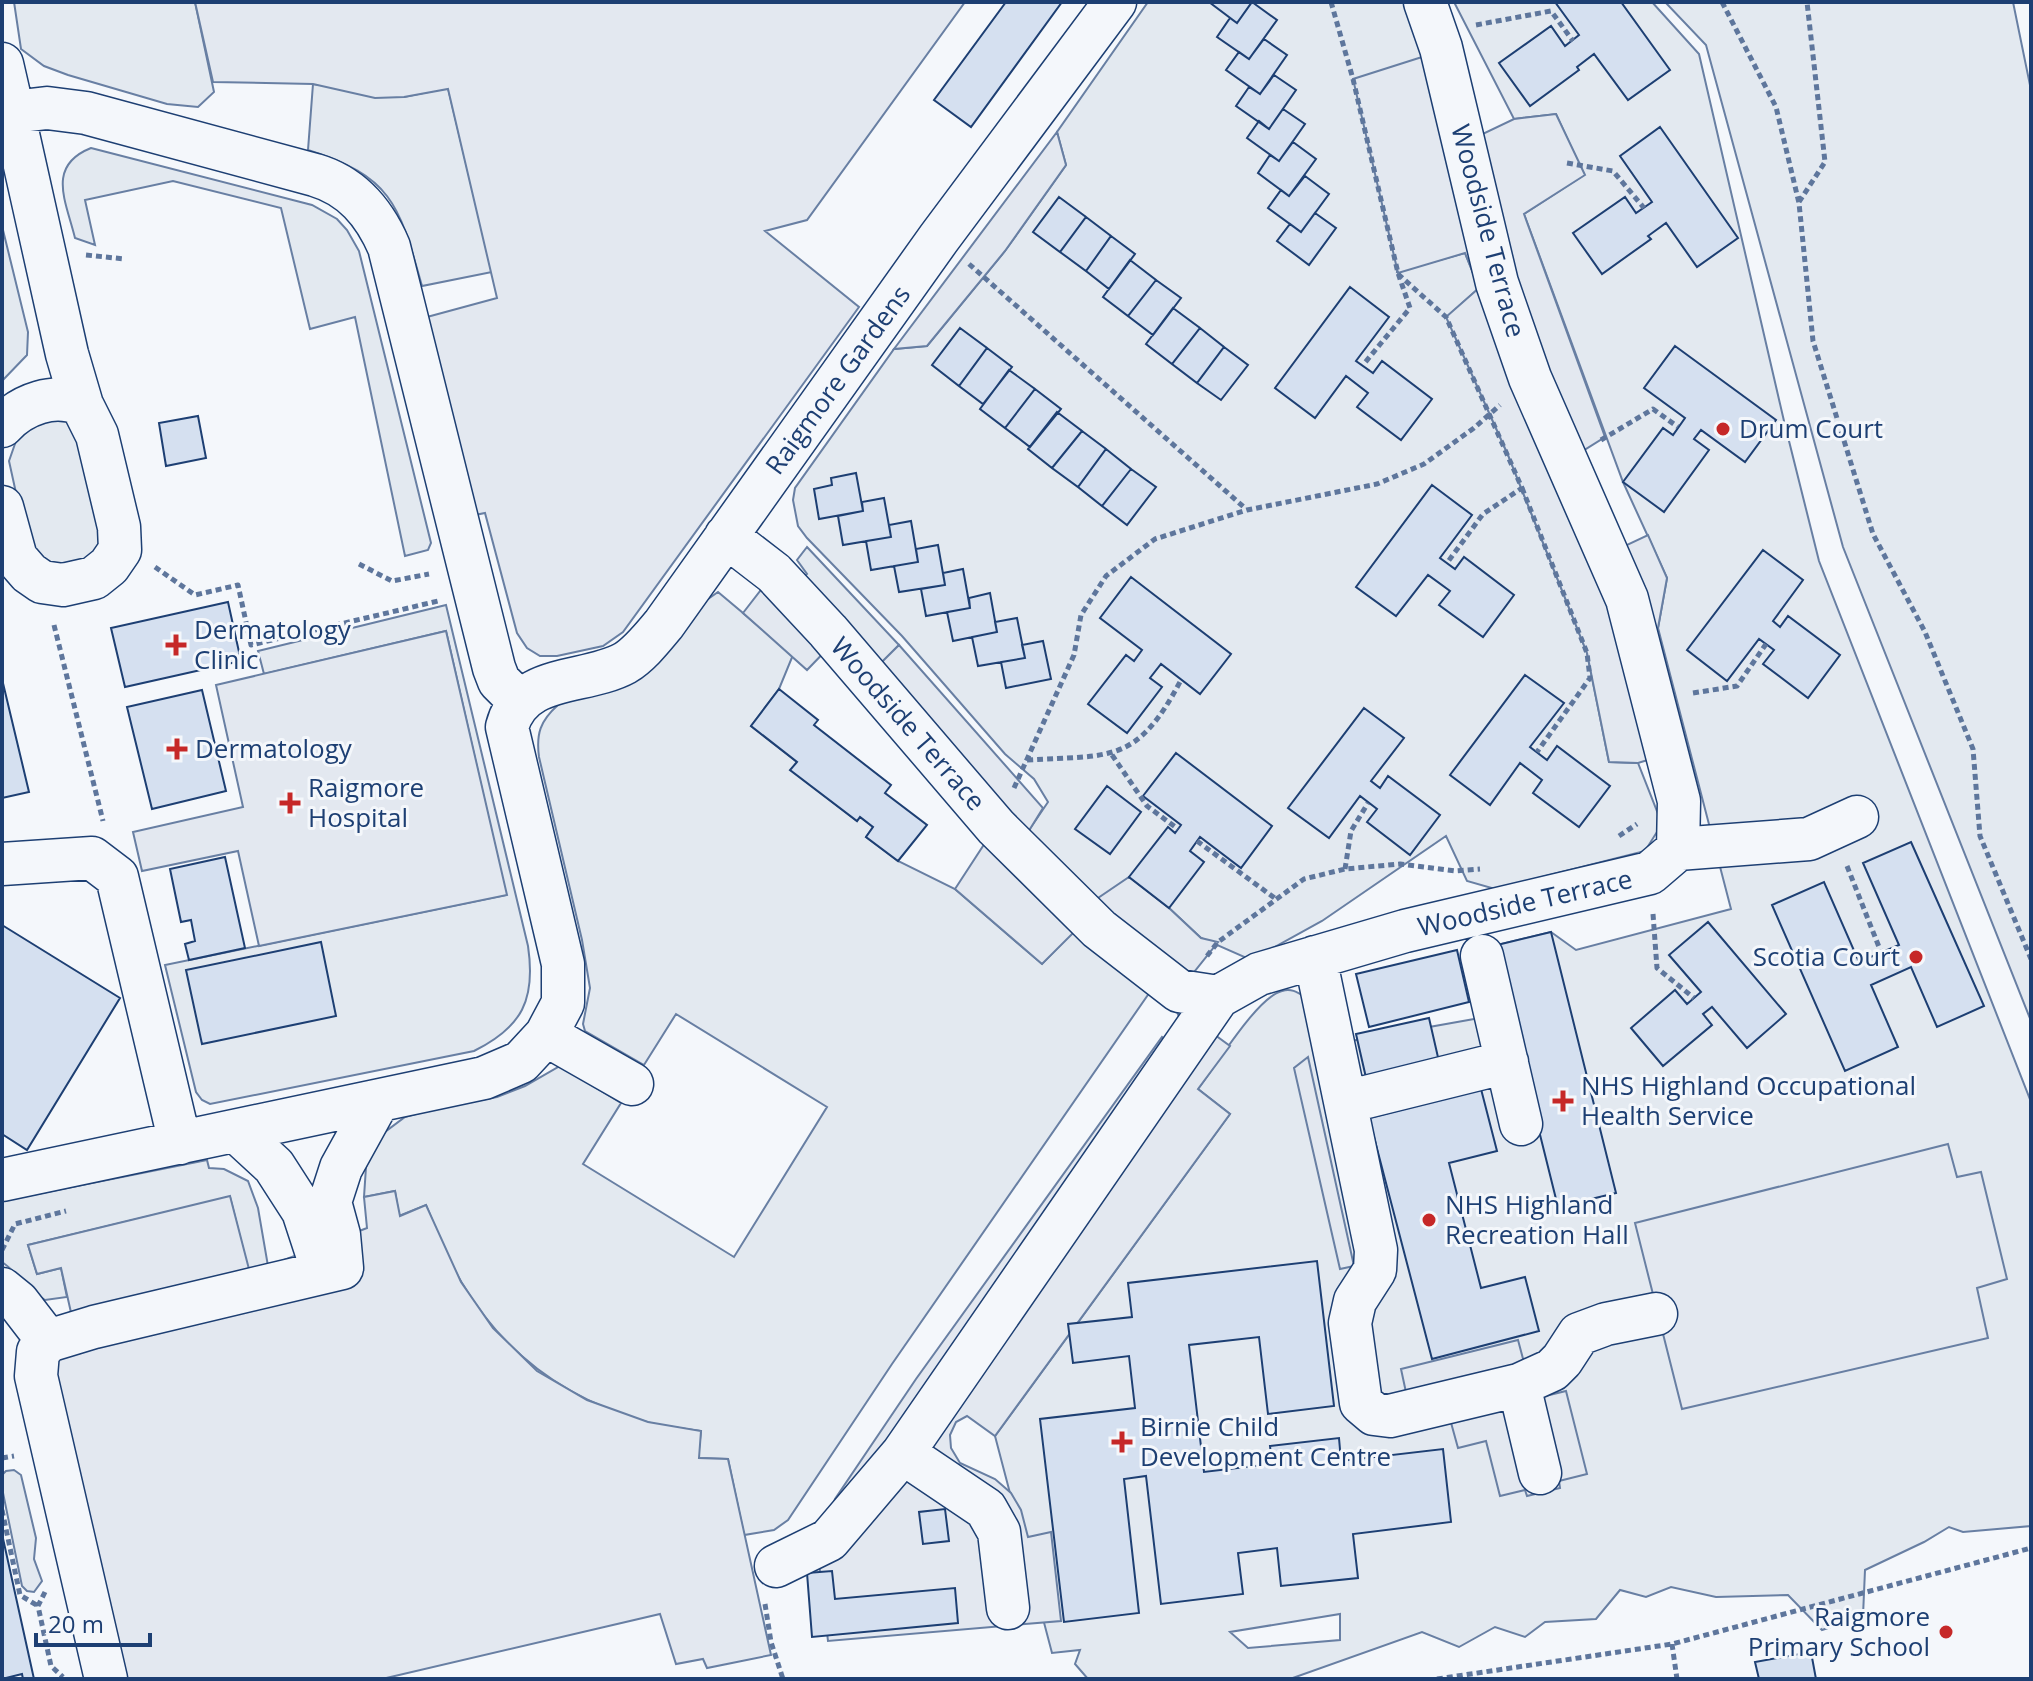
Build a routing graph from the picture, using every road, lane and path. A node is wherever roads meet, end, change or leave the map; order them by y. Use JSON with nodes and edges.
{"nodes":[{"id":1,"x":1115,"y":2,"type":"edge"},
{"id":2,"x":1331,"y":2,"type":"edge"},
{"id":3,"x":1722,"y":2,"type":"edge"},
{"id":4,"x":1807,"y":2,"type":"edge"},
{"id":5,"x":1430,"y":17,"type":"edge"},
{"id":6,"x":1573,"y":41,"type":"dead end"},
{"id":7,"x":2,"y":64,"type":"edge"},
{"id":8,"x":12,"y":139,"type":"edge"},
{"id":9,"x":1567,"y":163,"type":"dead end"},
{"id":10,"x":1799,"y":203,"type":"junction"},
{"id":11,"x":1644,"y":208,"type":"dead end"},
{"id":12,"x":939,"y":238,"type":"junction"},
{"id":13,"x":1398,"y":273,"type":"junction"},
{"id":14,"x":1363,"y":365,"type":"dead end"},
{"id":15,"x":1530,"y":378,"type":"junction"},
{"id":16,"x":82,"y":405,"type":"junction"},
{"id":17,"x":1490,"y":414,"type":"junction"},
{"id":18,"x":2,"y":426,"type":"edge"},
{"id":19,"x":1678,"y":427,"type":"dead end"},
{"id":20,"x":1566,"y":461,"type":"junction"},
{"id":21,"x":1522,"y":488,"type":"junction"},
{"id":22,"x":2,"y":507,"type":"edge"},
{"id":23,"x":1247,"y":510,"type":"junction"},
{"id":24,"x":726,"y":536,"type":"junction"},
{"id":25,"x":120,"y":550,"type":"junction"},
{"id":26,"x":1447,"y":563,"type":"dead end"},
{"id":27,"x":359,"y":564,"type":"dead end"},
{"id":28,"x":470,"y":579,"type":"junction"},
{"id":29,"x":42,"y":582,"type":"junction"},
{"id":30,"x":1766,"y":644,"type":"dead end"},
{"id":31,"x":1181,"y":680,"type":"dead end"},
{"id":32,"x":1652,"y":699,"type":"junction"},
{"id":33,"x":520,"y":702,"type":"junction"},
{"id":34,"x":1537,"y":752,"type":"dead end"},
{"id":35,"x":1112,"y":755,"type":"junction"},
{"id":36,"x":1026,"y":760,"type":"junction"},
{"id":37,"x":1679,"y":801,"type":"junction"},
{"id":38,"x":1368,"y":803,"type":"dead end"},
{"id":39,"x":1845,"y":822,"type":"joint"},
{"id":40,"x":996,"y":827,"type":"junction"},
{"id":41,"x":1178,"y":829,"type":"dead end"},
{"id":42,"x":1618,"y":838,"type":"dead end"},
{"id":43,"x":1197,"y":841,"type":"dead end"},
{"id":44,"x":1664,"y":861,"type":"junction"},
{"id":45,"x":2,"y":864,"type":"edge"},
{"id":46,"x":1486,"y":868,"type":"dead end"},
{"id":47,"x":1345,"y":869,"type":"junction"},
{"id":48,"x":117,"y":877,"type":"junction"},
{"id":49,"x":1276,"y":899,"type":"junction"},
{"id":50,"x":1881,"y":952,"type":"dead end"},
{"id":51,"x":1482,"y":956,"type":"dead end"},
{"id":52,"x":1315,"y":957,"type":"junction"},
{"id":53,"x":2031,"y":959,"type":"edge"},
{"id":54,"x":1199,"y":994,"type":"junction"},
{"id":55,"x":1694,"y":998,"type":"dead end"},
{"id":56,"x":546,"y":1035,"type":"junction"},
{"id":57,"x":1507,"y":1062,"type":"junction"},
{"id":58,"x":632,"y":1084,"type":"dead end"},
{"id":59,"x":1346,"y":1102,"type":"junction"},
{"id":60,"x":360,"y":1105,"type":"junction"},
{"id":61,"x":1521,"y":1124,"type":"dead end"},
{"id":62,"x":236,"y":1131,"type":"junction"},
{"id":63,"x":180,"y":1143,"type":"junction"},
{"id":64,"x":2,"y":1180,"type":"edge"},
{"id":65,"x":303,"y":1211,"type":"junction"},
{"id":66,"x":333,"y":1270,"type":"junction"},
{"id":67,"x":2,"y":1289,"type":"edge"},
{"id":68,"x":1656,"y":1314,"type":"dead end"},
{"id":69,"x":48,"y":1341,"type":"junction"},
{"id":70,"x":1519,"y":1385,"type":"junction"},
{"id":71,"x":903,"y":1453,"type":"junction"},
{"id":72,"x":1540,"y":1473,"type":"dead end"},
{"id":73,"x":2,"y":1510,"type":"edge"},
{"id":74,"x":2031,"y":1548,"type":"edge"},
{"id":75,"x":770,"y":1581,"type":"joint"},
{"id":76,"x":38,"y":1606,"type":"dead end"},
{"id":77,"x":1008,"y":1608,"type":"dead end"},
{"id":78,"x":1672,"y":1644,"type":"junction"},
{"id":79,"x":1479,"y":1676,"type":"edge"},
{"id":80,"x":106,"y":1679,"type":"edge"},
{"id":81,"x":783,"y":1679,"type":"edge"},
{"id":82,"x":1437,"y":1679,"type":"edge"},
{"id":83,"x":1677,"y":1679,"type":"edge"}],
"edges":[{"from":1,"to":12,"type":"street","name":"Raigmore Gardens"},
{"from":2,"to":13,"type":"path"},
{"from":3,"to":10,"type":"path"},
{"from":4,"to":10,"type":"path"},
{"from":5,"to":6,"type":"path"},
{"from":5,"to":15,"type":"street","name":"Woodside Terrace"},
{"from":7,"to":8,"type":"street"},
{"from":8,"to":16,"type":"street"},
{"from":8,"to":28,"type":"street"},
{"from":9,"to":11,"type":"path"},
{"from":10,"to":53,"type":"path"},
{"from":12,"to":23,"type":"path"},
{"from":12,"to":24,"type":"street","name":"Raigmore Gardens"},
{"from":13,"to":14,"type":"path"},
{"from":13,"to":17,"type":"path"},
{"from":15,"to":17,"type":"path"},
{"from":15,"to":20,"type":"street","name":"Woodside Terrace"},
{"from":16,"to":18,"type":"street"},
{"from":16,"to":25,"type":"street"},
{"from":17,"to":21,"type":"path"},
{"from":17,"to":23,"type":"path"},
{"from":19,"to":20,"type":"path"},
{"from":20,"to":32,"type":"street","name":"Woodside Terrace"},
{"from":21,"to":26,"type":"path"},
{"from":21,"to":34,"type":"path"},
{"from":22,"to":29,"type":"street"},
{"from":23,"to":36,"type":"path"},
{"from":24,"to":33,"type":"street","name":"Raigmore Gardens"},
{"from":24,"to":40,"type":"street","name":"Woodside Terrace"},
{"from":25,"to":28,"type":"path"},
{"from":25,"to":29,"type":"street"},
{"from":27,"to":28,"type":"path"},
{"from":28,"to":33,"type":"street"},
{"from":29,"to":48,"type":"path"},
{"from":30,"to":32,"type":"path"},
{"from":31,"to":35,"type":"path"},
{"from":32,"to":37,"type":"street","name":"Woodside Terrace"},
{"from":33,"to":56,"type":"street"},
{"from":35,"to":36,"type":"path"},
{"from":35,"to":41,"type":"path"},
{"from":36,"to":40,"type":"path"},
{"from":37,"to":42,"type":"path"},
{"from":37,"to":44,"type":"street","name":"Woodside Terrace"},
{"from":38,"to":47,"type":"path"},
{"from":39,"to":44,"type":"street"},
{"from":39,"to":50,"type":"path"},
{"from":40,"to":54,"type":"street","name":"Woodside Terrace"},
{"from":43,"to":49,"type":"path"},
{"from":44,"to":52,"type":"street","name":"Woodside Terrace"},
{"from":44,"to":55,"type":"path"},
{"from":45,"to":48,"type":"street"},
{"from":46,"to":47,"type":"path"},
{"from":47,"to":49,"type":"path"},
{"from":48,"to":63,"type":"street"},
{"from":49,"to":54,"type":"path"},
{"from":51,"to":57,"type":"street"},
{"from":52,"to":54,"type":"street","name":"Woodside Terrace"},
{"from":52,"to":59,"type":"street"},
{"from":54,"to":71,"type":"street"},
{"from":56,"to":58,"type":"street"},
{"from":56,"to":60,"type":"street"},
{"from":57,"to":59,"type":"street"},
{"from":57,"to":61,"type":"street"},
{"from":59,"to":70,"type":"street"},
{"from":60,"to":62,"type":"street"},
{"from":60,"to":65,"type":"street"},
{"from":60,"to":66,"type":"street"},
{"from":62,"to":63,"type":"street"},
{"from":62,"to":65,"type":"street"},
{"from":63,"to":64,"type":"street"},
{"from":65,"to":66,"type":"street"},
{"from":66,"to":69,"type":"street"},
{"from":67,"to":69,"type":"street"},
{"from":68,"to":70,"type":"street"},
{"from":69,"to":80,"type":"street"},
{"from":70,"to":72,"type":"street"},
{"from":71,"to":75,"type":"street"},
{"from":71,"to":77,"type":"street"},
{"from":73,"to":76,"type":"path"},
{"from":74,"to":78,"type":"path"},
{"from":75,"to":81,"type":"path"},
{"from":78,"to":79,"type":"path"},
{"from":78,"to":83,"type":"path"},
{"from":79,"to":82,"type":"path"}]}
